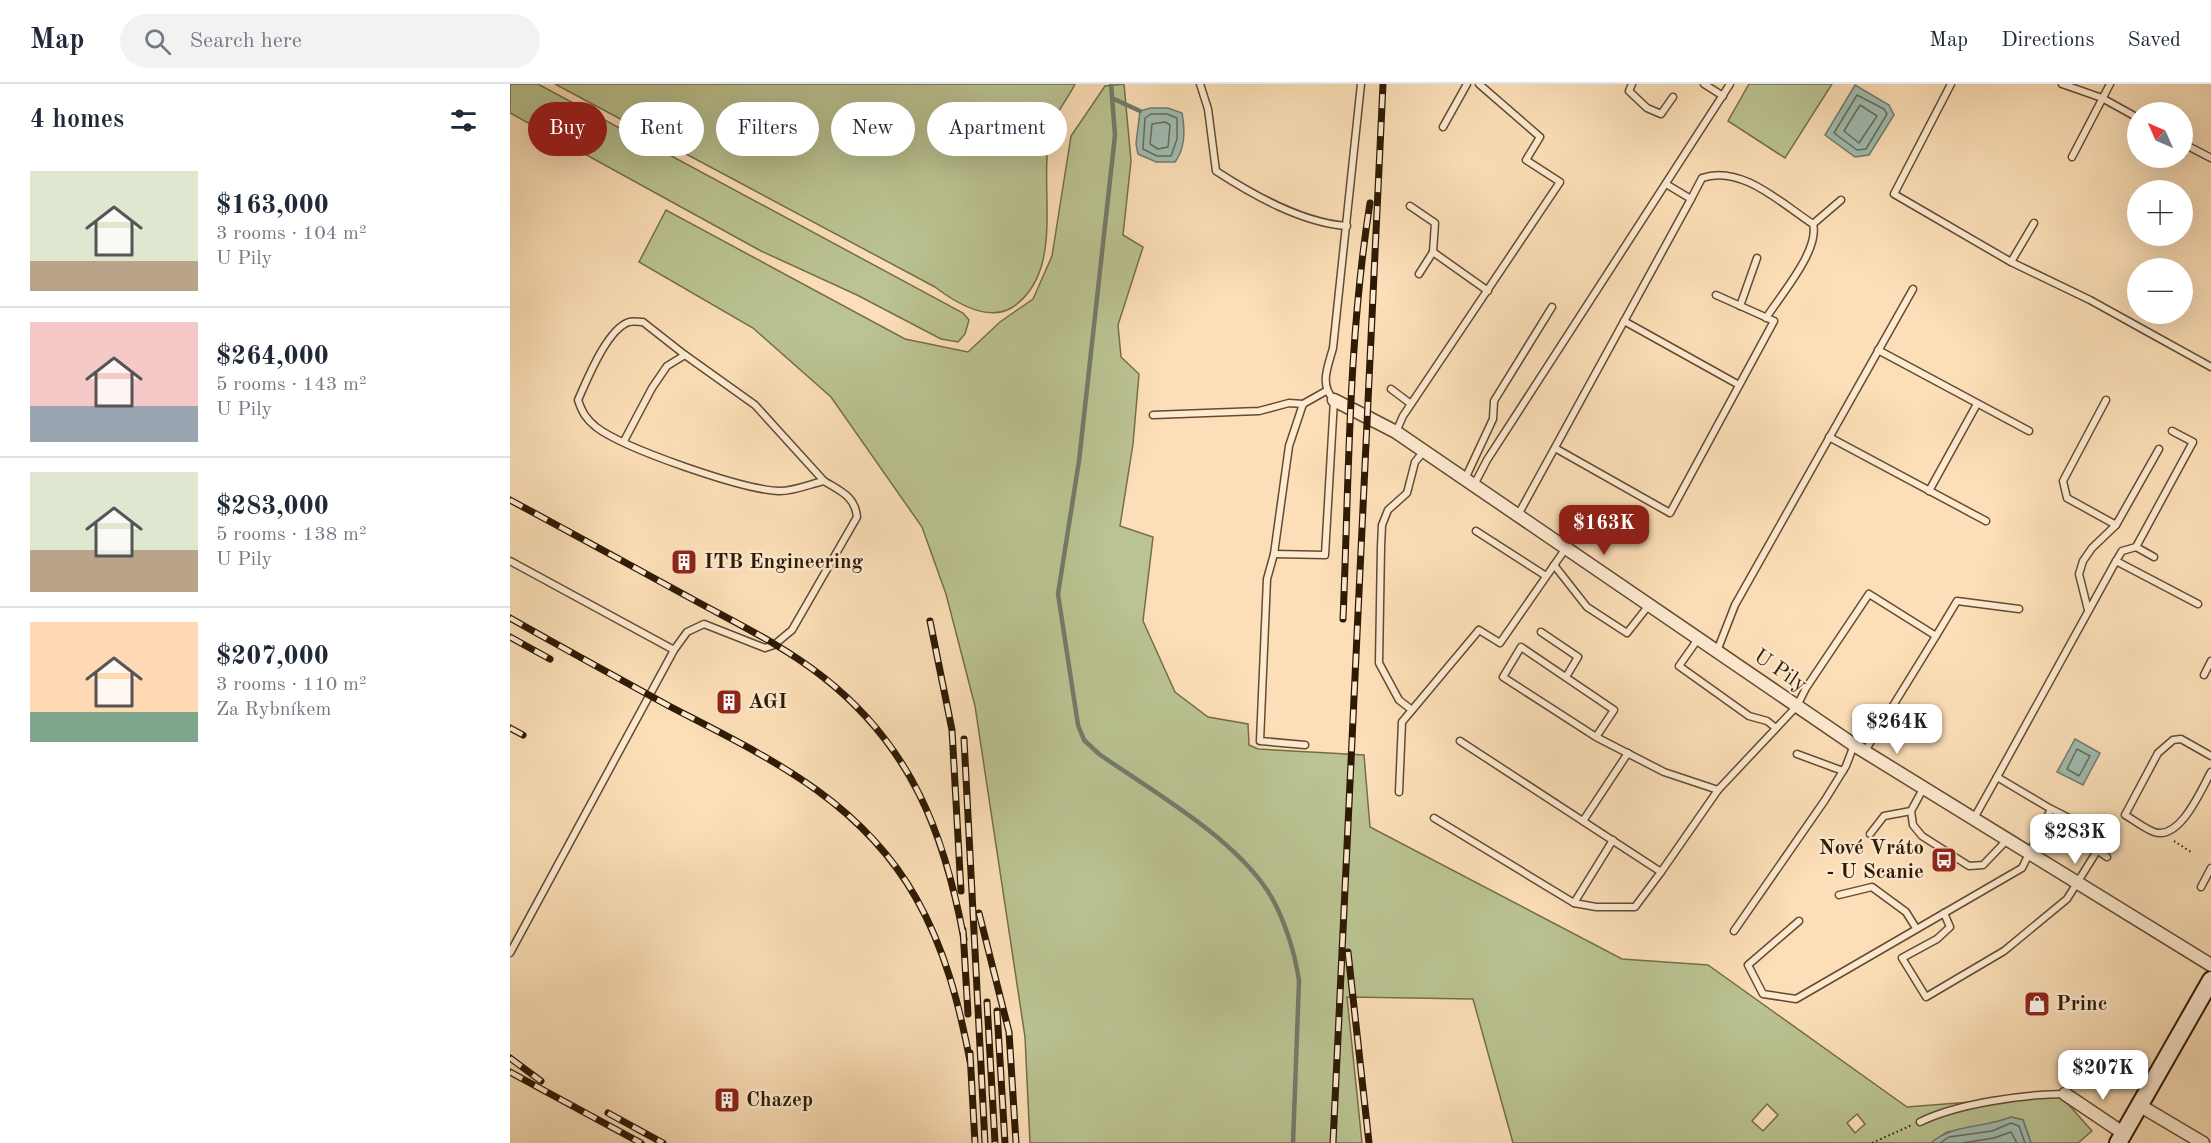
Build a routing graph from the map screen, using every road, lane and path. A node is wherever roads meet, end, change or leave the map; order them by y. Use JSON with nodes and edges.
{"nodes":[{"id":1,"x":1200,"y":84,"type":"edge"},
{"id":2,"x":1361,"y":84,"type":"edge"},
{"id":3,"x":1467,"y":84,"type":"edge"},
{"id":4,"x":1479,"y":84,"type":"edge"},
{"id":5,"x":1632,"y":84,"type":"edge"},
{"id":6,"x":1704,"y":84,"type":"edge"},
{"id":7,"x":1730,"y":84,"type":"edge"},
{"id":8,"x":1951,"y":84,"type":"edge"},
{"id":9,"x":2062,"y":84,"type":"edge"},
{"id":10,"x":2110,"y":84,"type":"edge"},
{"id":11,"x":1723,"y":96,"type":"junction"},
{"id":12,"x":1673,"y":97,"type":"dead end"},
{"id":13,"x":2102,"y":98,"type":"junction"},
{"id":14,"x":2127,"y":112,"type":"edge"},
{"id":15,"x":1443,"y":127,"type":"dead end"},
{"id":16,"x":2193,"y":149,"type":"edge"},
{"id":17,"x":2072,"y":157,"type":"dead end"},
{"id":18,"x":2211,"y":158,"type":"edge"},
{"id":19,"x":1666,"y":184,"type":"junction"},
{"id":20,"x":1691,"y":199,"type":"junction"},
{"id":21,"x":1841,"y":200,"type":"dead end"},
{"id":22,"x":1410,"y":206,"type":"dead end"},
{"id":23,"x":2034,"y":223,"type":"dead end"},
{"id":24,"x":1813,"y":224,"type":"junction"},
{"id":25,"x":1347,"y":226,"type":"junction"},
{"id":26,"x":1433,"y":252,"type":"junction"},
{"id":27,"x":1757,"y":258,"type":"dead end"},
{"id":28,"x":2011,"y":262,"type":"junction"},
{"id":29,"x":1419,"y":274,"type":"dead end"},
{"id":30,"x":1913,"y":289,"type":"dead end"},
{"id":31,"x":1488,"y":291,"type":"junction"},
{"id":32,"x":1716,"y":295,"type":"dead end"},
{"id":33,"x":1740,"y":306,"type":"junction"},
{"id":34,"x":1552,"y":307,"type":"dead end"},
{"id":35,"x":1766,"y":318,"type":"junction"},
{"id":36,"x":1624,"y":321,"type":"junction"},
{"id":37,"x":1878,"y":350,"type":"junction"},
{"id":38,"x":685,"y":356,"type":"junction"},
{"id":39,"x":2211,"y":368,"type":"edge"},
{"id":40,"x":1739,"y":385,"type":"junction"},
{"id":41,"x":1391,"y":389,"type":"dead end"},
{"id":42,"x":1330,"y":396,"type":"junction"},
{"id":43,"x":2106,"y":400,"type":"dead end"},
{"id":44,"x":1303,"y":404,"type":"junction"},
{"id":45,"x":1412,"y":404,"type":"junction"},
{"id":46,"x":1977,"y":404,"type":"junction"},
{"id":47,"x":1153,"y":415,"type":"dead end"},
{"id":48,"x":2029,"y":430,"type":"dead end"},
{"id":49,"x":2172,"y":431,"type":"dead end"},
{"id":50,"x":1396,"y":432,"type":"junction"},
{"id":51,"x":1829,"y":437,"type":"junction"},
{"id":52,"x":624,"y":441,"type":"junction"},
{"id":53,"x":1555,"y":448,"type":"junction"},
{"id":54,"x":2159,"y":449,"type":"dead end"},
{"id":55,"x":1424,"y":452,"type":"junction"},
{"id":56,"x":824,"y":481,"type":"junction"},
{"id":57,"x":1469,"y":483,"type":"junction"},
{"id":58,"x":1929,"y":491,"type":"junction"},
{"id":59,"x":1518,"y":516,"type":"junction"},
{"id":60,"x":1986,"y":521,"type":"dead end"},
{"id":61,"x":2116,"y":525,"type":"junction"},
{"id":62,"x":1476,"y":531,"type":"dead end"},
{"id":63,"x":2136,"y":547,"type":"junction"},
{"id":64,"x":1566,"y":548,"type":"junction"},
{"id":65,"x":1274,"y":554,"type":"junction"},
{"id":66,"x":2154,"y":557,"type":"dead end"},
{"id":67,"x":510,"y":561,"type":"edge"},
{"id":68,"x":2116,"y":561,"type":"junction"},
{"id":69,"x":1554,"y":565,"type":"junction"},
{"id":70,"x":1546,"y":576,"type":"junction"},
{"id":71,"x":2198,"y":604,"type":"dead end"},
{"id":72,"x":1649,"y":605,"type":"junction"},
{"id":73,"x":2019,"y":609,"type":"dead end"},
{"id":74,"x":2088,"y":610,"type":"junction"},
{"id":75,"x":1541,"y":632,"type":"dead end"},
{"id":76,"x":1936,"y":636,"type":"junction"},
{"id":77,"x":1699,"y":639,"type":"junction"},
{"id":78,"x":674,"y":650,"type":"junction"},
{"id":79,"x":1717,"y":651,"type":"junction"},
{"id":80,"x":2211,"y":661,"type":"edge"},
{"id":81,"x":2204,"y":675,"type":"dead end"},
{"id":82,"x":1566,"y":677,"type":"junction"},
{"id":83,"x":1797,"y":706,"type":"junction"},
{"id":84,"x":1413,"y":710,"type":"junction"},
{"id":85,"x":1776,"y":728,"type":"junction"},
{"id":86,"x":1596,"y":737,"type":"junction"},
{"id":87,"x":1460,"y":741,"type":"dead end"},
{"id":88,"x":1305,"y":745,"type":"dead end"},
{"id":89,"x":1859,"y":748,"type":"junction"},
{"id":90,"x":1628,"y":753,"type":"junction"},
{"id":91,"x":1797,"y":754,"type":"dead end"},
{"id":92,"x":2211,"y":756,"type":"edge"},
{"id":93,"x":1843,"y":771,"type":"junction"},
{"id":94,"x":1998,"y":777,"type":"junction"},
{"id":95,"x":2210,"y":777,"type":"edge"},
{"id":96,"x":1923,"y":789,"type":"junction"},
{"id":97,"x":1718,"y":790,"type":"junction"},
{"id":98,"x":1399,"y":792,"type":"dead end"},
{"id":99,"x":2052,"y":809,"type":"junction"},
{"id":100,"x":1911,"y":812,"type":"junction"},
{"id":101,"x":1434,"y":818,"type":"dead end"},
{"id":102,"x":1583,"y":821,"type":"junction"},
{"id":103,"x":1973,"y":821,"type":"junction"},
{"id":104,"x":2165,"y":832,"type":"junction"},
{"id":105,"x":1870,"y":834,"type":"dead end"},
{"id":106,"x":1613,"y":840,"type":"junction"},
{"id":107,"x":2006,"y":841,"type":"junction"},
{"id":108,"x":2097,"y":851,"type":"junction"},
{"id":109,"x":2191,"y":852,"type":"dead end"},
{"id":110,"x":2029,"y":854,"type":"junction"},
{"id":111,"x":2107,"y":857,"type":"dead end"},
{"id":112,"x":2211,"y":868,"type":"edge"},
{"id":113,"x":1661,"y":872,"type":"junction"},
{"id":114,"x":2078,"y":884,"type":"junction"},
{"id":115,"x":2200,"y":887,"type":"dead end"},
{"id":116,"x":1839,"y":895,"type":"dead end"},
{"id":117,"x":1574,"y":903,"type":"junction"},
{"id":118,"x":1944,"y":913,"type":"junction"},
{"id":119,"x":1799,"y":921,"type":"dead end"},
{"id":120,"x":1917,"y":928,"type":"junction"},
{"id":121,"x":1734,"y":931,"type":"dead end"},
{"id":122,"x":510,"y":953,"type":"edge"},
{"id":123,"x":2211,"y":965,"type":"edge"},
{"id":124,"x":2211,"y":980,"type":"edge"},
{"id":125,"x":2065,"y":1094,"type":"joint"},
{"id":126,"x":2139,"y":1105,"type":"junction"},
{"id":127,"x":1920,"y":1122,"type":"joint"},
{"id":128,"x":2120,"y":1138,"type":"edge"},
{"id":129,"x":1872,"y":1143,"type":"edge"},
{"id":130,"x":2203,"y":1143,"type":"edge"}],
"edges":[{"from":1,"to":25,"type":"lane"},
{"from":2,"to":25,"type":"lane"},
{"from":3,"to":15,"type":"lane"},
{"from":4,"to":31,"type":"lane"},
{"from":5,"to":12,"type":"lane"},
{"from":6,"to":11,"type":"lane"},
{"from":7,"to":11,"type":"lane"},
{"from":8,"to":28,"type":"lane"},
{"from":9,"to":13,"type":"lane"},
{"from":10,"to":13,"type":"lane"},
{"from":11,"to":19,"type":"lane"},
{"from":13,"to":14,"type":"lane"},
{"from":13,"to":17,"type":"lane"},
{"from":16,"to":18,"type":"lane"},
{"from":19,"to":20,"type":"lane"},
{"from":19,"to":57,"type":"lane"},
{"from":20,"to":24,"type":"lane"},
{"from":20,"to":36,"type":"lane"},
{"from":21,"to":24,"type":"lane"},
{"from":22,"to":26,"type":"lane"},
{"from":23,"to":28,"type":"lane"},
{"from":24,"to":35,"type":"lane"},
{"from":25,"to":42,"type":"lane"},
{"from":26,"to":29,"type":"lane"},
{"from":26,"to":31,"type":"lane"},
{"from":27,"to":33,"type":"lane"},
{"from":28,"to":39,"type":"lane"},
{"from":30,"to":37,"type":"lane"},
{"from":31,"to":45,"type":"lane"},
{"from":32,"to":33,"type":"lane"},
{"from":33,"to":35,"type":"lane"},
{"from":34,"to":57,"type":"lane"},
{"from":35,"to":40,"type":"lane"},
{"from":36,"to":40,"type":"lane"},
{"from":36,"to":53,"type":"lane"},
{"from":37,"to":46,"type":"lane"},
{"from":37,"to":51,"type":"lane"},
{"from":38,"to":52,"type":"lane"},
{"from":38,"to":52,"type":"lane"},
{"from":38,"to":56,"type":"lane"},
{"from":40,"to":53,"type":"lane"},
{"from":41,"to":45,"type":"lane"},
{"from":42,"to":44,"type":"lane"},
{"from":42,"to":50,"type":"street","name":"U Pily"},
{"from":42,"to":65,"type":"lane"},
{"from":43,"to":61,"type":"lane"},
{"from":44,"to":47,"type":"lane"},
{"from":44,"to":65,"type":"lane"},
{"from":45,"to":50,"type":"lane"},
{"from":46,"to":48,"type":"lane"},
{"from":46,"to":58,"type":"lane"},
{"from":49,"to":63,"type":"lane"},
{"from":50,"to":55,"type":"street","name":"U Pily"},
{"from":51,"to":58,"type":"lane"},
{"from":51,"to":79,"type":"lane"},
{"from":52,"to":56,"type":"lane"},
{"from":53,"to":59,"type":"lane"},
{"from":54,"to":61,"type":"lane"},
{"from":55,"to":57,"type":"street","name":"U Pily"},
{"from":55,"to":84,"type":"lane"},
{"from":56,"to":78,"type":"lane"},
{"from":57,"to":59,"type":"street","name":"U Pily"},
{"from":58,"to":60,"type":"lane"},
{"from":59,"to":64,"type":"street","name":"U Pily"},
{"from":61,"to":74,"type":"lane"},
{"from":62,"to":70,"type":"lane"},
{"from":63,"to":66,"type":"lane"},
{"from":63,"to":68,"type":"lane"},
{"from":64,"to":69,"type":"lane"},
{"from":64,"to":72,"type":"street","name":"U Pily"},
{"from":65,"to":88,"type":"lane"},
{"from":67,"to":78,"type":"lane"},
{"from":68,"to":71,"type":"lane"},
{"from":68,"to":74,"type":"lane"},
{"from":69,"to":70,"type":"lane"},
{"from":69,"to":72,"type":"lane"},
{"from":70,"to":84,"type":"lane"},
{"from":72,"to":77,"type":"street","name":"U Pily"},
{"from":73,"to":76,"type":"lane"},
{"from":74,"to":94,"type":"lane"},
{"from":75,"to":82,"type":"lane"},
{"from":76,"to":83,"type":"lane"},
{"from":76,"to":89,"type":"lane"},
{"from":77,"to":79,"type":"street","name":"U Pily"},
{"from":77,"to":85,"type":"lane"},
{"from":78,"to":122,"type":"lane"},
{"from":79,"to":83,"type":"street","name":"U Pily"},
{"from":80,"to":81,"type":"lane"},
{"from":82,"to":86,"type":"lane"},
{"from":82,"to":86,"type":"lane"},
{"from":83,"to":85,"type":"lane"},
{"from":83,"to":89,"type":"street","name":"U Pily"},
{"from":84,"to":98,"type":"lane"},
{"from":85,"to":97,"type":"lane"},
{"from":86,"to":90,"type":"lane"},
{"from":87,"to":102,"type":"lane"},
{"from":89,"to":93,"type":"lane"},
{"from":89,"to":96,"type":"street","name":"U Pily"},
{"from":90,"to":97,"type":"lane"},
{"from":90,"to":102,"type":"lane"},
{"from":91,"to":93,"type":"lane"},
{"from":92,"to":104,"type":"lane"},
{"from":93,"to":121,"type":"lane"},
{"from":94,"to":99,"type":"lane"},
{"from":94,"to":103,"type":"lane"},
{"from":95,"to":104,"type":"lane"},
{"from":96,"to":100,"type":"lane"},
{"from":96,"to":103,"type":"street","name":"U Pily"},
{"from":97,"to":113,"type":"lane"},
{"from":99,"to":108,"type":"lane"},
{"from":99,"to":110,"type":"lane"},
{"from":100,"to":105,"type":"lane"},
{"from":100,"to":107,"type":"lane"},
{"from":101,"to":117,"type":"lane"},
{"from":102,"to":106,"type":"lane"},
{"from":103,"to":107,"type":"street","name":"U Pily"},
{"from":104,"to":109,"type":"path"},
{"from":106,"to":113,"type":"lane"},
{"from":106,"to":117,"type":"lane"},
{"from":107,"to":110,"type":"street","name":"U Pily"},
{"from":108,"to":111,"type":"lane"},
{"from":108,"to":114,"type":"lane"},
{"from":110,"to":114,"type":"street","name":"U Pily"},
{"from":110,"to":118,"type":"lane"},
{"from":112,"to":115,"type":"lane"},
{"from":113,"to":117,"type":"lane"},
{"from":114,"to":118,"type":"lane"},
{"from":114,"to":123,"type":"street","name":"U Pily"},
{"from":116,"to":120,"type":"lane"},
{"from":118,"to":120,"type":"lane"},
{"from":119,"to":120,"type":"lane"},
{"from":124,"to":126,"type":"main road"},
{"from":125,"to":127,"type":"lane"},
{"from":125,"to":128,"type":"street"},
{"from":126,"to":128,"type":"main road"},
{"from":126,"to":130,"type":"street"},
{"from":127,"to":129,"type":"path"}]}
